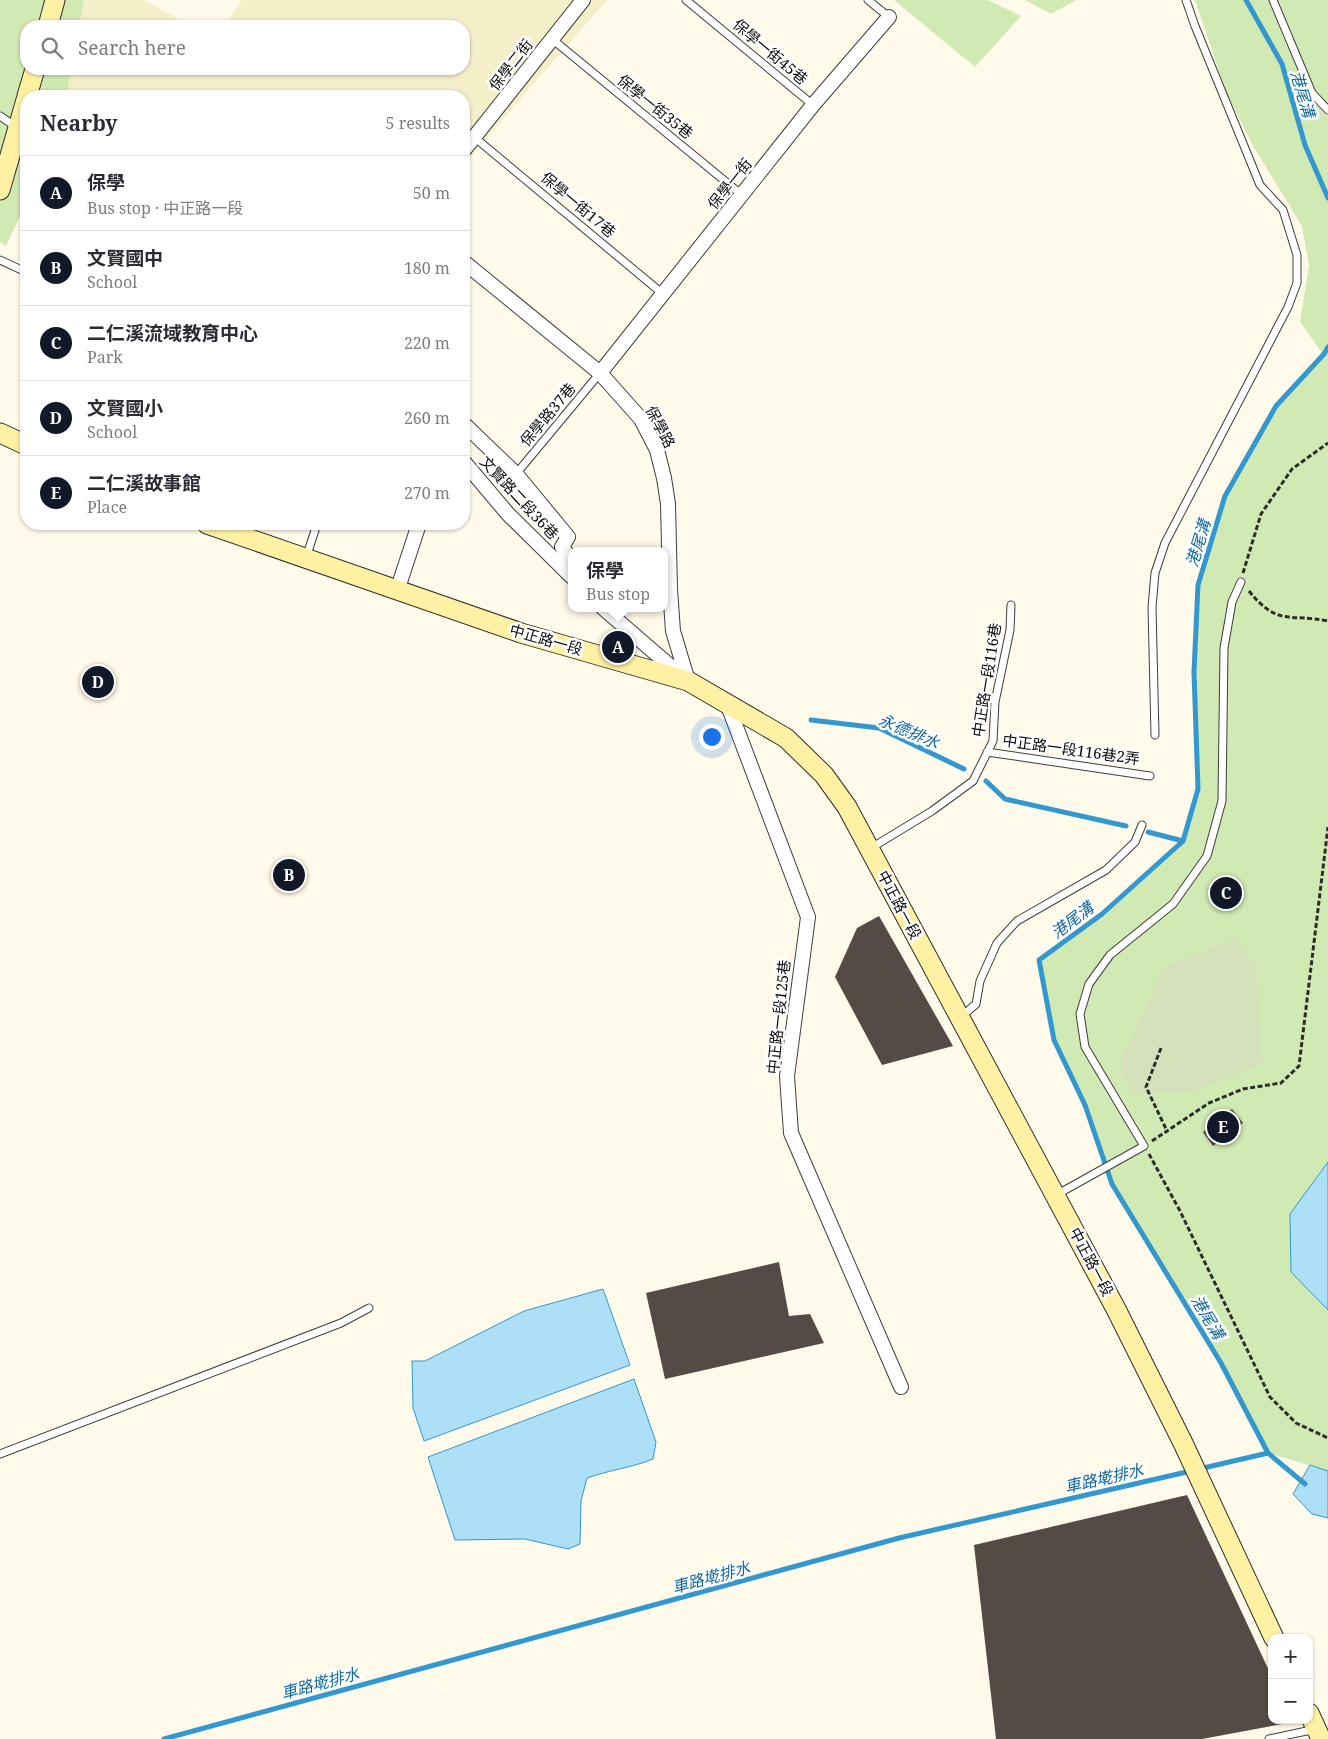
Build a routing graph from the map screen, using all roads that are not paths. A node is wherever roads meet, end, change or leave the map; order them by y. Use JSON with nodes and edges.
{"nodes":[{"id":1,"x":55,"y":0,"type":"edge"},
{"id":2,"x":583,"y":0,"type":"edge"},
{"id":3,"x":686,"y":0,"type":"edge"},
{"id":4,"x":868,"y":0,"type":"edge"},
{"id":5,"x":1186,"y":0,"type":"edge"},
{"id":6,"x":1273,"y":0,"type":"edge"},
{"id":7,"x":889,"y":17,"type":"joint"},
{"id":8,"x":50,"y":20,"type":"edge"},
{"id":9,"x":552,"y":40,"type":"junction"},
{"id":10,"x":33,"y":75,"type":"edge"},
{"id":11,"x":29,"y":90,"type":"edge"},
{"id":12,"x":813,"y":105,"type":"junction"},
{"id":13,"x":1328,"y":110,"type":"edge"},
{"id":14,"x":0,"y":116,"type":"edge"},
{"id":15,"x":20,"y":131,"type":"edge"},
{"id":16,"x":20,"y":137,"type":"edge"},
{"id":17,"x":474,"y":137,"type":"junction"},
{"id":18,"x":470,"y":142,"type":"edge"},
{"id":19,"x":0,"y":190,"type":"edge"},
{"id":20,"x":742,"y":195,"type":"junction"},
{"id":21,"x":0,"y":260,"type":"edge"},
{"id":22,"x":470,"y":267,"type":"edge"},
{"id":23,"x":20,"y":269,"type":"edge"},
{"id":24,"x":663,"y":294,"type":"junction"},
{"id":25,"x":600,"y":373,"type":"junction"},
{"id":26,"x":470,"y":430,"type":"edge"},
{"id":27,"x":0,"y":433,"type":"edge"},
{"id":28,"x":20,"y":442,"type":"edge"},
{"id":29,"x":470,"y":469,"type":"edge"},
{"id":30,"x":516,"y":474,"type":"junction"},
{"id":31,"x":228,"y":530,"type":"edge"},
{"id":32,"x":315,"y":530,"type":"edge"},
{"id":33,"x":417,"y":530,"type":"edge"},
{"id":34,"x":568,"y":555,"type":"edge"},
{"id":35,"x":306,"y":559,"type":"junction"},
{"id":36,"x":568,"y":573,"type":"edge"},
{"id":37,"x":1241,"y":582,"type":"road end"},
{"id":38,"x":397,"y":591,"type":"junction"},
{"id":39,"x":1011,"y":605,"type":"dead end"},
{"id":40,"x":608,"y":612,"type":"edge"},
{"id":41,"x":688,"y":681,"type":"junction"},
{"id":42,"x":726,"y":703,"type":"junction"},
{"id":43,"x":1155,"y":735,"type":"dead end"},
{"id":44,"x":987,"y":752,"type":"junction"},
{"id":45,"x":1150,"y":776,"type":"dead end"},
{"id":46,"x":1142,"y":825,"type":"dead end"},
{"id":47,"x":869,"y":850,"type":"junction"},
{"id":48,"x":960,"y":1018,"type":"junction"},
{"id":49,"x":1055,"y":1195,"type":"junction"},
{"id":50,"x":369,"y":1308,"type":"dead end"},
{"id":51,"x":902,"y":1387,"type":"dead end"},
{"id":52,"x":0,"y":1454,"type":"edge"},
{"id":53,"x":1272,"y":1634,"type":"edge"},
{"id":54,"x":1316,"y":1727,"type":"edge"},
{"id":55,"x":1269,"y":1739,"type":"edge"}],
"edges":[{"from":1,"to":8,"type":"main road"},
{"from":2,"to":9,"type":"street","name":"保學二街"},
{"from":3,"to":12,"type":"lane","name":"保學一街45巷"},
{"from":4,"to":7,"type":"lane"},
{"from":5,"to":43,"type":"lane"},
{"from":6,"to":13,"type":"lane"},
{"from":7,"to":12,"type":"street","name":"保學一街"},
{"from":9,"to":17,"type":"street","name":"保學二街"},
{"from":9,"to":20,"type":"lane","name":"保學一街35巷"},
{"from":10,"to":11,"type":"main road"},
{"from":12,"to":20,"type":"street","name":"保學一街"},
{"from":14,"to":15,"type":"lane"},
{"from":16,"to":19,"type":"main road"},
{"from":17,"to":18,"type":"street","name":"保學二街"},
{"from":17,"to":24,"type":"lane","name":"保學一街17巷"},
{"from":20,"to":24,"type":"street","name":"保學一街"},
{"from":21,"to":23,"type":"lane"},
{"from":22,"to":25,"type":"street","name":"保學路"},
{"from":24,"to":25,"type":"street","name":"保學一街"},
{"from":25,"to":30,"type":"lane","name":"保學路37巷"},
{"from":25,"to":41,"type":"street","name":"保學路"},
{"from":26,"to":30,"type":"street"},
{"from":27,"to":28,"type":"main road"},
{"from":29,"to":36,"type":"street","name":"文賢路二段36巷"},
{"from":30,"to":34,"type":"street"},
{"from":31,"to":35,"type":"main road","name":"中正路一段"},
{"from":32,"to":35,"type":"lane"},
{"from":33,"to":38,"type":"street"},
{"from":35,"to":38,"type":"main road","name":"中正路一段"},
{"from":37,"to":49,"type":"lane"},
{"from":38,"to":41,"type":"main road","name":"中正路一段"},
{"from":39,"to":44,"type":"lane","name":"中正路一段116巷"},
{"from":40,"to":41,"type":"street"},
{"from":41,"to":42,"type":"main road","name":"中正路一段"},
{"from":42,"to":47,"type":"main road","name":"中正路一段"},
{"from":42,"to":51,"type":"street","name":"中正路一段125巷"},
{"from":44,"to":45,"type":"lane","name":"中正路一段116巷2弄"},
{"from":44,"to":47,"type":"lane","name":"中正路一段116巷"},
{"from":46,"to":48,"type":"lane"},
{"from":47,"to":48,"type":"main road","name":"中正路一段"},
{"from":48,"to":49,"type":"main road","name":"中正路一段"},
{"from":49,"to":53,"type":"main road","name":"中正路一段"},
{"from":50,"to":52,"type":"lane"},
{"from":54,"to":55,"type":"lane"}]}
